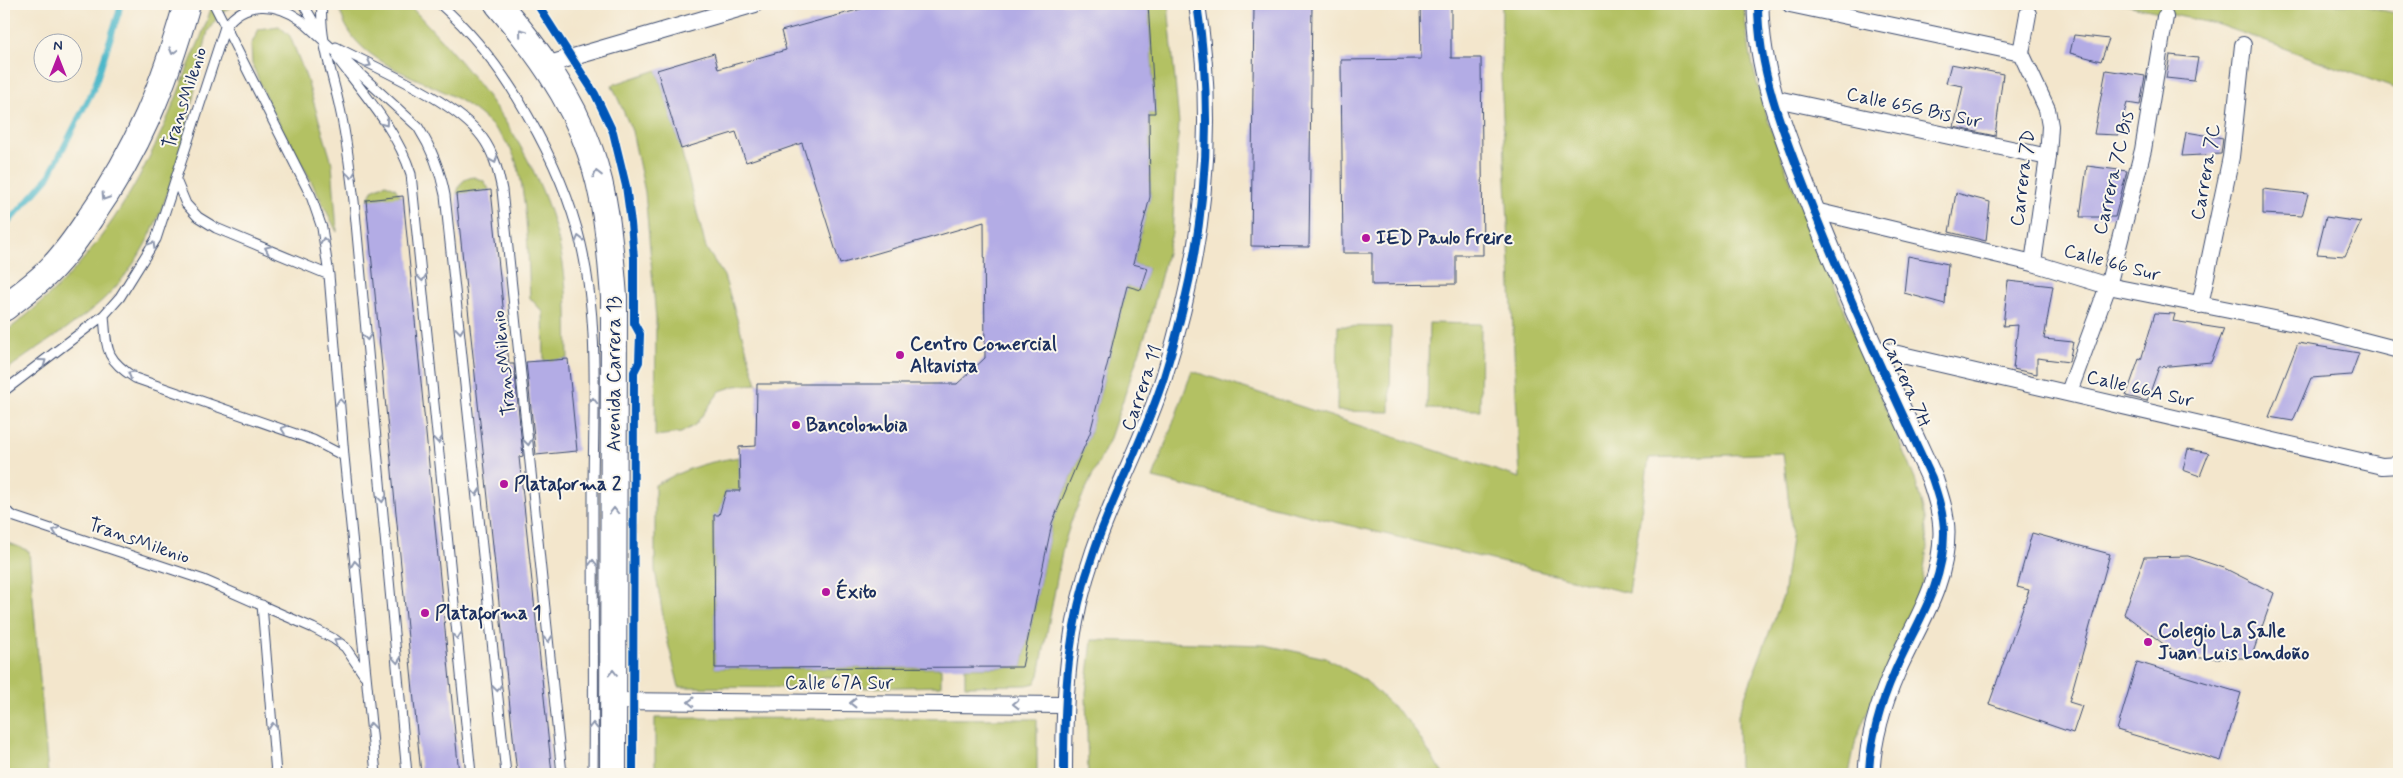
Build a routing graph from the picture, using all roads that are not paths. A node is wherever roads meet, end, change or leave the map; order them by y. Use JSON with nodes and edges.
{"nodes":[{"id":1,"x":187,"y":4,"type":"edge"},
{"id":2,"x":214,"y":4,"type":"edge"},
{"id":3,"x":303,"y":4,"type":"edge"},
{"id":4,"x":322,"y":4,"type":"edge"},
{"id":5,"x":440,"y":4,"type":"edge"},
{"id":6,"x":498,"y":4,"type":"edge"},
{"id":7,"x":755,"y":4,"type":"edge"},
{"id":8,"x":1197,"y":4,"type":"edge"},
{"id":9,"x":1758,"y":4,"type":"edge"},
{"id":10,"x":1790,"y":4,"type":"edge"},
{"id":11,"x":2028,"y":14,"type":"dead end"},
{"id":12,"x":2165,"y":17,"type":"dead end"},
{"id":13,"x":225,"y":27,"type":"junction"},
{"id":14,"x":325,"y":41,"type":"junction"},
{"id":15,"x":2243,"y":45,"type":"dead end"},
{"id":16,"x":2021,"y":53,"type":"junction"},
{"id":17,"x":546,"y":65,"type":"junction"},
{"id":18,"x":1772,"y":98,"type":"junction"},
{"id":19,"x":2048,"y":157,"type":"junction"},
{"id":20,"x":176,"y":180,"type":"junction"},
{"id":21,"x":1815,"y":211,"type":"junction"},
{"id":22,"x":2032,"y":262,"type":"junction"},
{"id":23,"x":329,"y":275,"type":"junction"},
{"id":24,"x":2108,"y":286,"type":"junction"},
{"id":25,"x":2200,"y":305,"type":"junction"},
{"id":26,"x":4,"y":308,"type":"edge"},
{"id":27,"x":104,"y":315,"type":"junction"},
{"id":28,"x":1872,"y":348,"type":"junction"},
{"id":29,"x":2399,"y":350,"type":"edge"},
{"id":30,"x":4,"y":391,"type":"edge"},
{"id":31,"x":2069,"y":392,"type":"junction"},
{"id":32,"x":344,"y":456,"type":"junction"},
{"id":33,"x":2399,"y":465,"type":"edge"},
{"id":34,"x":4,"y":510,"type":"edge"},
{"id":35,"x":262,"y":605,"type":"junction"},
{"id":36,"x":366,"y":679,"type":"junction"},
{"id":37,"x":613,"y":701,"type":"junction"},
{"id":38,"x":1064,"y":705,"type":"junction"},
{"id":39,"x":276,"y":774,"type":"edge"},
{"id":40,"x":376,"y":774,"type":"edge"},
{"id":41,"x":407,"y":774,"type":"edge"},
{"id":42,"x":471,"y":774,"type":"edge"},
{"id":43,"x":506,"y":774,"type":"edge"},
{"id":44,"x":562,"y":774,"type":"edge"},
{"id":45,"x":593,"y":774,"type":"edge"},
{"id":46,"x":613,"y":774,"type":"edge"},
{"id":47,"x":1064,"y":774,"type":"edge"},
{"id":48,"x":1869,"y":774,"type":"edge"}],
"edges":[{"from":1,"to":26,"type":"main road","one_way":true},
{"from":2,"to":13,"type":"lane"},
{"from":3,"to":14,"type":"lane","name":"TransMilenio"},
{"from":4,"to":14,"type":"lane","name":"TransMilenio"},
{"from":45,"to":5,"type":"lane","one_way":true},
{"from":17,"to":6,"type":"main road","name":"Avenida Carrera 13","one_way":true},
{"from":7,"to":17,"type":"street"},
{"from":8,"to":38,"type":"street","name":"Carrera 11"},
{"from":9,"to":18,"type":"street","name":"Carrera 7H"},
{"from":10,"to":16,"type":"street"},
{"from":11,"to":16,"type":"street"},
{"from":12,"to":24,"type":"street","name":"Carrera 7C Bis"},
{"from":13,"to":14,"type":"lane","name":"TransMilenio"},
{"from":13,"to":20,"type":"lane","name":"TransMilenio"},
{"from":23,"to":13,"type":"lane","name":"TransMilenio","one_way":true},
{"from":14,"to":41,"type":"lane","name":"TransMilenio","one_way":true},
{"from":14,"to":42,"type":"lane","name":"TransMilenio","one_way":true},
{"from":14,"to":43,"type":"lane","name":"TransMilenio","one_way":true},
{"from":14,"to":44,"type":"lane","name":"TransMilenio","one_way":true},
{"from":15,"to":25,"type":"street","name":"Carrera 7C"},
{"from":16,"to":19,"type":"street","name":"Carrera 7D"},
{"from":37,"to":17,"type":"main road","name":"Avenida Carrera 13","one_way":true},
{"from":18,"to":19,"type":"street","name":"Calle 65G Bis Sur"},
{"from":18,"to":21,"type":"street","name":"Carrera 7H"},
{"from":19,"to":22,"type":"street","name":"Carrera 7D"},
{"from":23,"to":20,"type":"lane","one_way":true},
{"from":27,"to":20,"type":"lane","name":"TransMilenio","one_way":true},
{"from":21,"to":22,"type":"street","name":"Calle 66 Sur"},
{"from":21,"to":28,"type":"street","name":"Carrera 7H"},
{"from":22,"to":24,"type":"street","name":"Calle 66 Sur"},
{"from":32,"to":23,"type":"lane","name":"TransMilenio","one_way":true},
{"from":24,"to":25,"type":"street","name":"Calle 66 Sur"},
{"from":24,"to":31,"type":"street","name":"Carrera 7C Bis"},
{"from":25,"to":29,"type":"street","name":"Calle 66 Sur"},
{"from":30,"to":27,"type":"lane","name":"TransMilenio","one_way":true},
{"from":32,"to":27,"type":"lane","one_way":true},
{"from":28,"to":31,"type":"street","name":"Calle 66A Sur"},
{"from":28,"to":48,"type":"street","name":"Carrera 7H"},
{"from":31,"to":33,"type":"street","name":"Calle 66A Sur"},
{"from":36,"to":32,"type":"lane","name":"TransMilenio","one_way":true},
{"from":35,"to":34,"type":"lane","name":"TransMilenio","one_way":true},
{"from":36,"to":35,"type":"lane","name":"TransMilenio","one_way":true},
{"from":39,"to":35,"type":"lane","one_way":true},
{"from":40,"to":36,"type":"lane","name":"TransMilenio","one_way":true},
{"from":38,"to":37,"type":"street","name":"Calle 67A Sur","one_way":true},
{"from":37,"to":46,"type":"main road","name":"Avenida Carrera 13"},
{"from":38,"to":47,"type":"street","name":"Carrera 11"}]}
